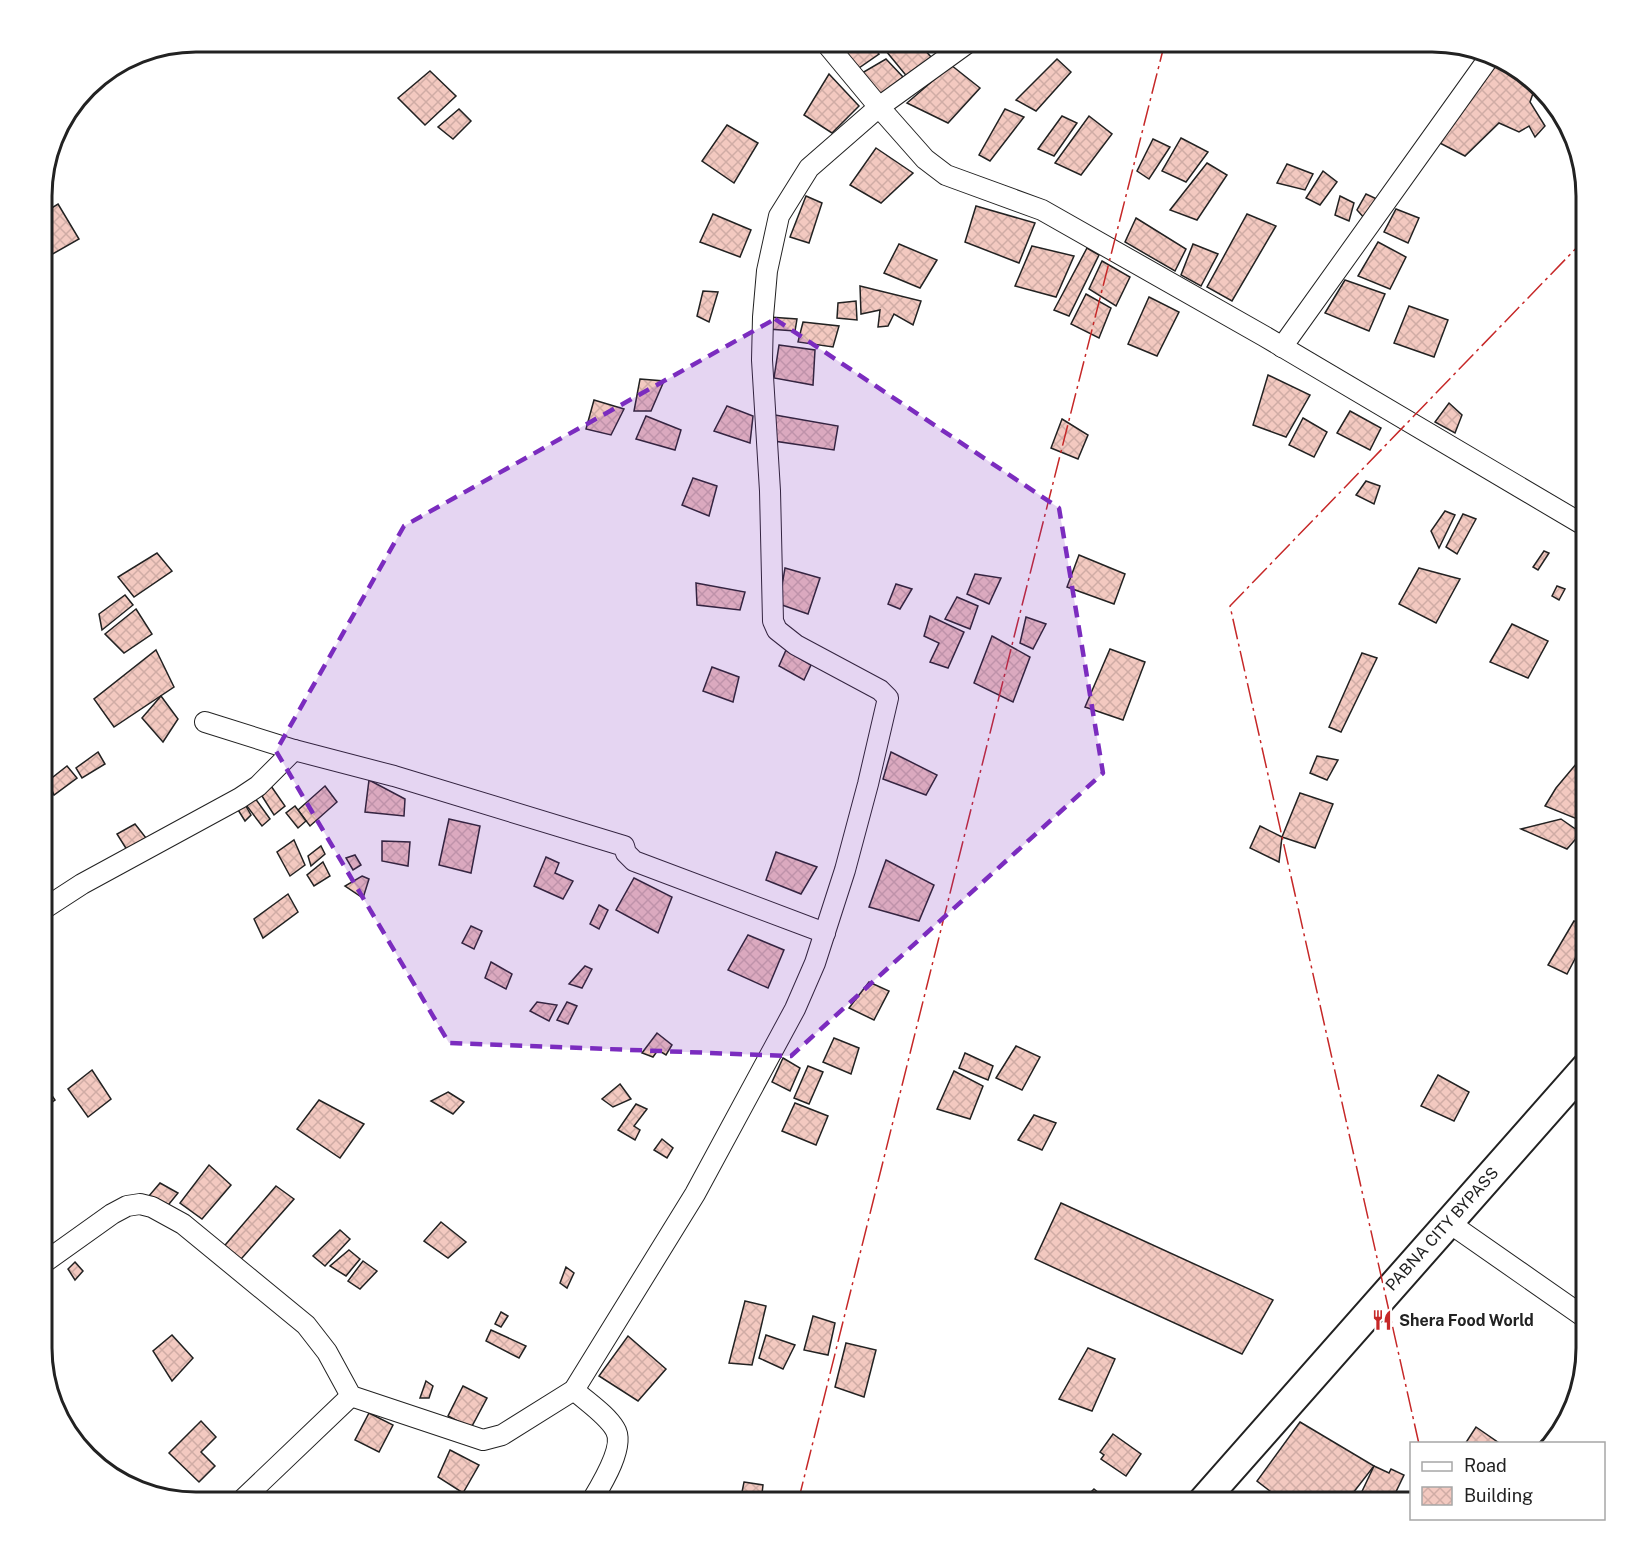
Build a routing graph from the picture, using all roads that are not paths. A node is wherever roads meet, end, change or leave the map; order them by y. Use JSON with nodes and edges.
{"nodes":[{"id":1,"x":833,"y":52,"type":"edge"},
{"id":2,"x":955,"y":52,"type":"edge"},
{"id":3,"x":1486,"y":62,"type":"edge"},
{"id":4,"x":879,"y":107,"type":"junction"},
{"id":5,"x":1282,"y":346,"type":"junction"},
{"id":6,"x":1576,"y":520,"type":"edge"},
{"id":7,"x":205,"y":722,"type":"dead end"},
{"id":8,"x":294,"y":750,"type":"junction"},
{"id":9,"x":53,"y":903,"type":"edge"},
{"id":10,"x":825,"y":933,"type":"junction"},
{"id":11,"x":1576,"y":1078,"type":"edge"},
{"id":12,"x":1448,"y":1222,"type":"junction"},
{"id":13,"x":53,"y":1256,"type":"edge"},
{"id":14,"x":1576,"y":1311,"type":"edge"},
{"id":15,"x":574,"y":1390,"type":"junction"},
{"id":16,"x":351,"y":1396,"type":"junction"},
{"id":17,"x":250,"y":1492,"type":"edge"},
{"id":18,"x":597,"y":1492,"type":"edge"},
{"id":19,"x":1211,"y":1492,"type":"edge"}],
"edges":[{"from":1,"to":4,"type":"street"},
{"from":2,"to":4,"type":"street"},
{"from":3,"to":5,"type":"street"},
{"from":4,"to":5,"type":"street"},
{"from":4,"to":10,"type":"street"},
{"from":5,"to":6,"type":"street"},
{"from":7,"to":8,"type":"street"},
{"from":8,"to":9,"type":"street"},
{"from":8,"to":10,"type":"street"},
{"from":10,"to":15,"type":"street"},
{"from":11,"to":12,"type":"highway","name":"PABNA CITY BYPASS"},
{"from":12,"to":14,"type":"street"},
{"from":12,"to":19,"type":"highway","name":"PABNA CITY BYPASS"},
{"from":13,"to":16,"type":"street"},
{"from":15,"to":16,"type":"street"},
{"from":15,"to":18,"type":"street"},
{"from":16,"to":17,"type":"street"}]}
